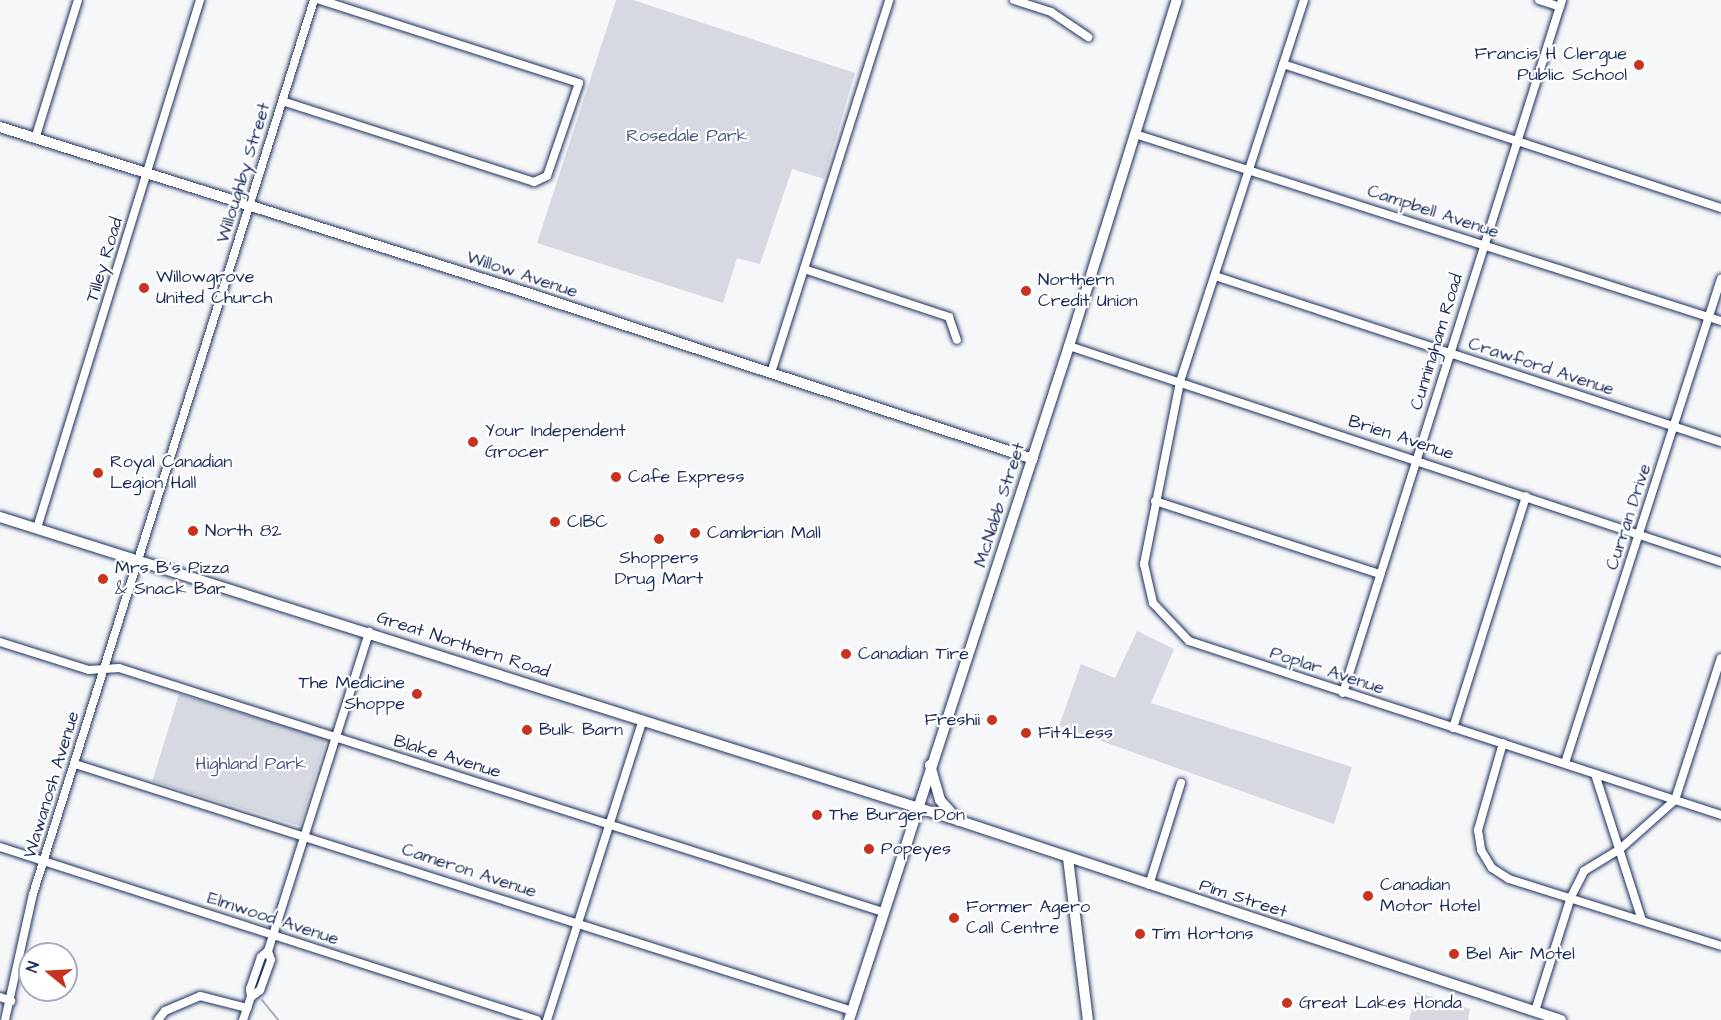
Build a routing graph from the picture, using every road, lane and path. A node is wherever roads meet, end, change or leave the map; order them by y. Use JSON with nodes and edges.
{"nodes":[{"id":1,"x":78,"y":0,"type":"edge"},
{"id":2,"x":200,"y":0,"type":"edge"},
{"id":3,"x":314,"y":0,"type":"edge"},
{"id":4,"x":320,"y":0,"type":"edge"},
{"id":5,"x":889,"y":0,"type":"edge"},
{"id":6,"x":1014,"y":0,"type":"edge"},
{"id":7,"x":1177,"y":0,"type":"edge"},
{"id":8,"x":1304,"y":0,"type":"edge"},
{"id":9,"x":1539,"y":0,"type":"edge"},
{"id":10,"x":1561,"y":3,"type":"edge"},
{"id":11,"x":1089,"y":37,"type":"dead end"},
{"id":12,"x":1283,"y":64,"type":"junction"},
{"id":13,"x":282,"y":102,"type":"junction"},
{"id":14,"x":0,"y":127,"type":"edge"},
{"id":15,"x":1136,"y":134,"type":"junction"},
{"id":16,"x":35,"y":139,"type":"junction"},
{"id":17,"x":1516,"y":140,"type":"junction"},
{"id":18,"x":1247,"y":167,"type":"junction"},
{"id":19,"x":147,"y":176,"type":"junction"},
{"id":20,"x":250,"y":207,"type":"junction"},
{"id":21,"x":1721,"y":208,"type":"edge"},
{"id":22,"x":1483,"y":245,"type":"junction"},
{"id":23,"x":804,"y":269,"type":"junction"},
{"id":24,"x":1215,"y":276,"type":"junction"},
{"id":25,"x":1721,"y":279,"type":"edge"},
{"id":26,"x":1709,"y":316,"type":"junction"},
{"id":27,"x":1721,"y":321,"type":"edge"},
{"id":28,"x":957,"y":340,"type":"dead end"},
{"id":29,"x":1070,"y":346,"type":"junction"},
{"id":30,"x":1449,"y":353,"type":"junction"},
{"id":31,"x":771,"y":373,"type":"junction"},
{"id":32,"x":1180,"y":382,"type":"junction"},
{"id":33,"x":1673,"y":426,"type":"junction"},
{"id":34,"x":1721,"y":441,"type":"edge"},
{"id":35,"x":1033,"y":459,"type":"junction"},
{"id":36,"x":1417,"y":459,"type":"junction"},
{"id":37,"x":1526,"y":496,"type":"junction"},
{"id":38,"x":1155,"y":501,"type":"junction"},
{"id":39,"x":0,"y":517,"type":"edge"},
{"id":40,"x":37,"y":528,"type":"junction"},
{"id":41,"x":1640,"y":532,"type":"junction"},
{"id":42,"x":137,"y":561,"type":"junction"},
{"id":43,"x":1721,"y":562,"type":"edge"},
{"id":44,"x":1380,"y":574,"type":"junction"},
{"id":45,"x":369,"y":632,"type":"junction"},
{"id":46,"x":1,"y":645,"type":"edge"},
{"id":47,"x":1721,"y":658,"type":"edge"},
{"id":48,"x":103,"y":669,"type":"junction"},
{"id":49,"x":1343,"y":693,"type":"junction"},
{"id":50,"x":644,"y":720,"type":"junction"},
{"id":51,"x":1453,"y":728,"type":"junction"},
{"id":52,"x":336,"y":737,"type":"junction"},
{"id":53,"x":1503,"y":743,"type":"junction"},
{"id":54,"x":1565,"y":763,"type":"junction"},
{"id":55,"x":75,"y":764,"type":"junction"},
{"id":56,"x":930,"y":765,"type":"junction"},
{"id":57,"x":1595,"y":774,"type":"junction"},
{"id":58,"x":1181,"y":783,"type":"dead end"},
{"id":59,"x":1675,"y":800,"type":"junction"},
{"id":60,"x":915,"y":809,"type":"junction"},
{"id":61,"x":1721,"y":815,"type":"edge"},
{"id":62,"x":960,"y":821,"type":"junction"},
{"id":63,"x":610,"y":824,"type":"junction"},
{"id":64,"x":303,"y":834,"type":"junction"},
{"id":65,"x":0,"y":847,"type":"edge"},
{"id":66,"x":1620,"y":849,"type":"junction"},
{"id":67,"x":1068,"y":858,"type":"junction"},
{"id":68,"x":44,"y":861,"type":"junction"},
{"id":69,"x":1149,"y":885,"type":"junction"},
{"id":70,"x":1571,"y":897,"type":"junction"},
{"id":71,"x":883,"y":912,"type":"junction"},
{"id":72,"x":1642,"y":920,"type":"junction"},
{"id":73,"x":579,"y":921,"type":"junction"},
{"id":74,"x":272,"y":935,"type":"junction"},
{"id":75,"x":1721,"y":946,"type":"edge"},
{"id":76,"x":0,"y":998,"type":"edge"},
{"id":77,"x":11,"y":1001,"type":"junction"},
{"id":78,"x":247,"y":1008,"type":"junction"},
{"id":79,"x":1535,"y":1011,"type":"junction"},
{"id":80,"x":851,"y":1016,"type":"edge"},
{"id":81,"x":5,"y":1020,"type":"edge"},
{"id":82,"x":158,"y":1020,"type":"edge"},
{"id":83,"x":243,"y":1020,"type":"edge"},
{"id":84,"x":537,"y":1020,"type":"edge"},
{"id":85,"x":547,"y":1020,"type":"edge"},
{"id":86,"x":1088,"y":1020,"type":"edge"},
{"id":87,"x":1561,"y":1020,"type":"edge"}],
"edges":[{"from":1,"to":16,"type":"street"},
{"from":2,"to":19,"type":"street","name":"Tilley Road"},
{"from":3,"to":13,"type":"street","name":"Willoughby Street"},
{"from":4,"to":13,"type":"street"},
{"from":5,"to":23,"type":"street"},
{"from":6,"to":11,"type":"street"},
{"from":7,"to":15,"type":"main road","name":"McNabb Street"},
{"from":8,"to":12,"type":"street","name":"Poplar Avenue"},
{"from":9,"to":10,"type":"street"},
{"from":10,"to":17,"type":"street","name":"Cunningham Road"},
{"from":12,"to":17,"type":"street"},
{"from":12,"to":18,"type":"street","name":"Poplar Avenue"},
{"from":13,"to":20,"type":"street","name":"Willoughby Street"},
{"from":14,"to":16,"type":"main road","name":"Willow Avenue"},
{"from":15,"to":18,"type":"street","name":"Campbell Avenue"},
{"from":15,"to":29,"type":"main road","name":"McNabb Street"},
{"from":16,"to":19,"type":"main road","name":"Willow Avenue"},
{"from":17,"to":21,"type":"street"},
{"from":17,"to":22,"type":"street","name":"Cunningham Road"},
{"from":18,"to":22,"type":"street","name":"Campbell Avenue"},
{"from":18,"to":24,"type":"street","name":"Poplar Avenue"},
{"from":19,"to":20,"type":"main road","name":"Willow Avenue"},
{"from":19,"to":40,"type":"street","name":"Tilley Road"},
{"from":20,"to":31,"type":"main road","name":"Willow Avenue"},
{"from":20,"to":42,"type":"street","name":"Willoughby Street"},
{"from":22,"to":26,"type":"street","name":"Campbell Avenue"},
{"from":22,"to":30,"type":"street","name":"Cunningham Road"},
{"from":23,"to":28,"type":"street"},
{"from":23,"to":31,"type":"street"},
{"from":24,"to":30,"type":"street","name":"Crawford Avenue"},
{"from":24,"to":32,"type":"street","name":"Poplar Avenue"},
{"from":25,"to":26,"type":"street","name":"Curran Drive"},
{"from":26,"to":27,"type":"street","name":"Campbell Avenue"},
{"from":26,"to":33,"type":"street","name":"Curran Drive"},
{"from":29,"to":32,"type":"street","name":"Brien Avenue"},
{"from":29,"to":35,"type":"main road","name":"McNabb Street"},
{"from":30,"to":33,"type":"street","name":"Crawford Avenue"},
{"from":30,"to":36,"type":"street","name":"Cunningham Road"},
{"from":31,"to":35,"type":"main road","name":"Willow Avenue"},
{"from":32,"to":36,"type":"street","name":"Brien Avenue"},
{"from":32,"to":38,"type":"street","name":"Poplar Avenue"},
{"from":33,"to":34,"type":"street","name":"Crawford Avenue"},
{"from":33,"to":41,"type":"street","name":"Curran Drive"},
{"from":35,"to":56,"type":"main road","name":"McNabb Street"},
{"from":36,"to":37,"type":"street","name":"Brien Avenue"},
{"from":36,"to":44,"type":"street","name":"Cunningham Road"},
{"from":37,"to":41,"type":"street","name":"Brien Avenue"},
{"from":37,"to":51,"type":"street"},
{"from":38,"to":44,"type":"street"},
{"from":38,"to":49,"type":"street","name":"Poplar Avenue"},
{"from":39,"to":40,"type":"main road","name":"Great Northern Road"},
{"from":40,"to":42,"type":"main road","name":"Great Northern Road"},
{"from":41,"to":43,"type":"street","name":"Brien Avenue"},
{"from":41,"to":54,"type":"street","name":"Curran Drive"},
{"from":42,"to":45,"type":"main road","name":"Great Northern Road"},
{"from":42,"to":48,"type":"street","name":"Wawanosh Avenue"},
{"from":44,"to":49,"type":"street","name":"Cunningham Road"},
{"from":45,"to":50,"type":"main road","name":"Great Northern Road"},
{"from":45,"to":52,"type":"street"},
{"from":46,"to":48,"type":"street","name":"Blake Avenue"},
{"from":47,"to":59,"type":"street"},
{"from":48,"to":52,"type":"street","name":"Blake Avenue"},
{"from":48,"to":55,"type":"street","name":"Wawanosh Avenue"},
{"from":49,"to":51,"type":"street","name":"Poplar Avenue"},
{"from":50,"to":60,"type":"main road","name":"Great Northern Road"},
{"from":50,"to":63,"type":"street"},
{"from":51,"to":53,"type":"street","name":"Poplar Avenue"},
{"from":52,"to":63,"type":"street","name":"Blake Avenue"},
{"from":52,"to":64,"type":"street"},
{"from":53,"to":54,"type":"street","name":"Poplar Avenue"},
{"from":53,"to":70,"type":"street"},
{"from":54,"to":57,"type":"street","name":"Poplar Avenue"},
{"from":55,"to":64,"type":"street","name":"Cameron Avenue"},
{"from":55,"to":68,"type":"street","name":"Wawanosh Avenue"},
{"from":56,"to":60,"type":"main road","name":"McNabb Street"},
{"from":56,"to":62,"type":"main road"},
{"from":57,"to":59,"type":"street","name":"Poplar Avenue"},
{"from":57,"to":66,"type":"street"},
{"from":58,"to":69,"type":"street"},
{"from":59,"to":61,"type":"street","name":"Poplar Avenue"},
{"from":59,"to":66,"type":"street"},
{"from":60,"to":62,"type":"main road","name":"Pim Street"},
{"from":60,"to":71,"type":"main road","name":"McNabb Street"},
{"from":62,"to":67,"type":"main road","name":"Pim Street"},
{"from":63,"to":71,"type":"street","name":"Blake Avenue"},
{"from":63,"to":73,"type":"street"},
{"from":64,"to":73,"type":"street","name":"Cameron Avenue"},
{"from":64,"to":74,"type":"street"},
{"from":65,"to":68,"type":"street","name":"Elmwood Avenue"},
{"from":66,"to":70,"type":"street"},
{"from":66,"to":72,"type":"street"},
{"from":67,"to":69,"type":"main road","name":"Pim Street"},
{"from":67,"to":86,"type":"main road"},
{"from":68,"to":74,"type":"street","name":"Elmwood Avenue"},
{"from":68,"to":77,"type":"street","name":"Wawanosh Avenue"},
{"from":69,"to":79,"type":"main road","name":"Pim Street"},
{"from":70,"to":72,"type":"street"},
{"from":70,"to":79,"type":"street"},
{"from":71,"to":80,"type":"main road","name":"McNabb Street"},
{"from":72,"to":75,"type":"street"},
{"from":73,"to":80,"type":"street","name":"Cameron Avenue"},
{"from":73,"to":85,"type":"street"},
{"from":74,"to":78,"type":"street"},
{"from":74,"to":84,"type":"street","name":"Elmwood Avenue"},
{"from":76,"to":77,"type":"street"},
{"from":77,"to":81,"type":"street","name":"Wawanosh Avenue"},
{"from":78,"to":82,"type":"street"},
{"from":78,"to":83,"type":"street"},
{"from":79,"to":87,"type":"main road","name":"Pim Street"}]}
